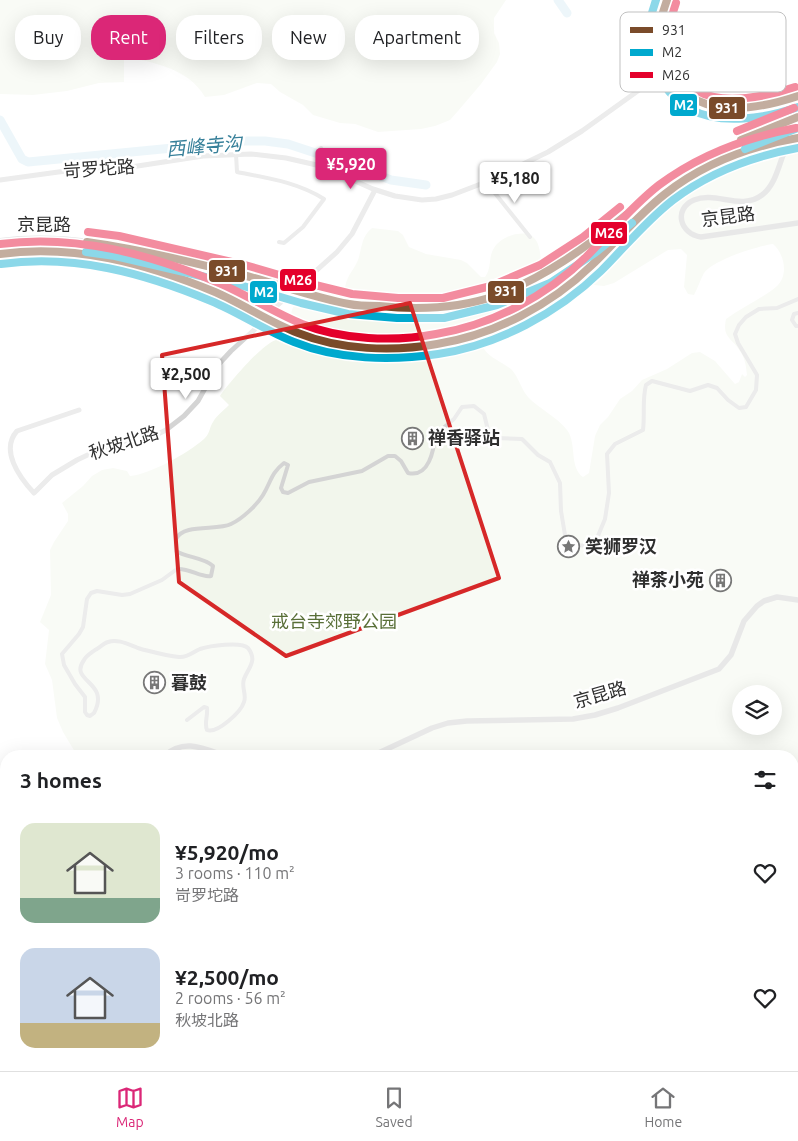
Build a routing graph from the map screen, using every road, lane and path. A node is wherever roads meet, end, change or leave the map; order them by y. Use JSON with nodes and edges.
{"nodes":[{"id":1,"x":672,"y":0,"type":"edge"},
{"id":2,"x":667,"y":12,"type":"edge"},
{"id":3,"x":636,"y":92,"type":"edge"},
{"id":4,"x":683,"y":92,"type":"edge"},
{"id":5,"x":798,"y":96,"type":"edge"},
{"id":6,"x":798,"y":117,"type":"edge"},
{"id":7,"x":798,"y":130,"type":"edge"},
{"id":8,"x":798,"y":136,"type":"edge"},
{"id":9,"x":320,"y":149,"type":"dead end"},
{"id":10,"x":236,"y":154,"type":"junction"},
{"id":11,"x":317,"y":165,"type":"junction"},
{"id":12,"x":692,"y":167,"type":"junction"},
{"id":13,"x":0,"y":180,"type":"edge"},
{"id":14,"x":486,"y":182,"type":"junction"},
{"id":15,"x":375,"y":190,"type":"junction"},
{"id":16,"x":798,"y":223,"type":"edge"},
{"id":17,"x":530,"y":237,"type":"dead end"},
{"id":18,"x":0,"y":241,"type":"edge"},
{"id":19,"x":279,"y":242,"type":"dead end"},
{"id":20,"x":0,"y":254,"type":"edge"},
{"id":21,"x":798,"y":299,"type":"edge"},
{"id":22,"x":350,"y":304,"type":"tunnel mouth"},
{"id":23,"x":444,"y":308,"type":"tunnel mouth"},
{"id":24,"x":798,"y":313,"type":"edge"},
{"id":25,"x":798,"y":326,"type":"edge"},
{"id":26,"x":301,"y":334,"type":"tunnel mouth"},
{"id":27,"x":415,"y":348,"type":"tunnel mouth"},
{"id":28,"x":79,"y":410,"type":"dead end"},
{"id":29,"x":798,"y":600,"type":"edge"},
{"id":30,"x":187,"y":720,"type":"dead end"},
{"id":31,"x":172,"y":750,"type":"edge"},
{"id":32,"x":206,"y":750,"type":"edge"},
{"id":33,"x":385,"y":750,"type":"edge"}],
"edges":[{"from":1,"to":2,"type":"main road"},
{"from":3,"to":14,"type":"street","name":"岢罗坨路"},
{"from":4,"to":5,"type":"main road"},
{"from":6,"to":12,"type":"highway"},
{"from":7,"to":12,"type":"highway"},
{"from":8,"to":16,"type":"main road","name":"京昆路","bridge":true},
{"from":8,"to":27,"type":"highway","name":"京昆路"},
{"from":9,"to":11,"type":"street"},
{"from":10,"to":11,"type":"street","name":"岢罗坨路"},
{"from":10,"to":13,"type":"street","name":"岢罗坨路"},
{"from":10,"to":19,"type":"street"},
{"from":11,"to":15,"type":"street","name":"岢罗坨路"},
{"from":12,"to":23,"type":"highway"},
{"from":14,"to":15,"type":"street","name":"岢罗坨路"},
{"from":14,"to":17,"type":"street"},
{"from":15,"to":28,"type":"street","name":"秋坡北路"},
{"from":18,"to":22,"type":"highway","name":"京昆路","bridge":true},
{"from":20,"to":26,"type":"highway","name":"京昆路","bridge":true},
{"from":21,"to":30,"type":"street"},
{"from":24,"to":25,"type":"street"},
{"from":29,"to":33,"type":"main road","name":"京昆路"},
{"from":31,"to":32,"type":"main road"}]}
